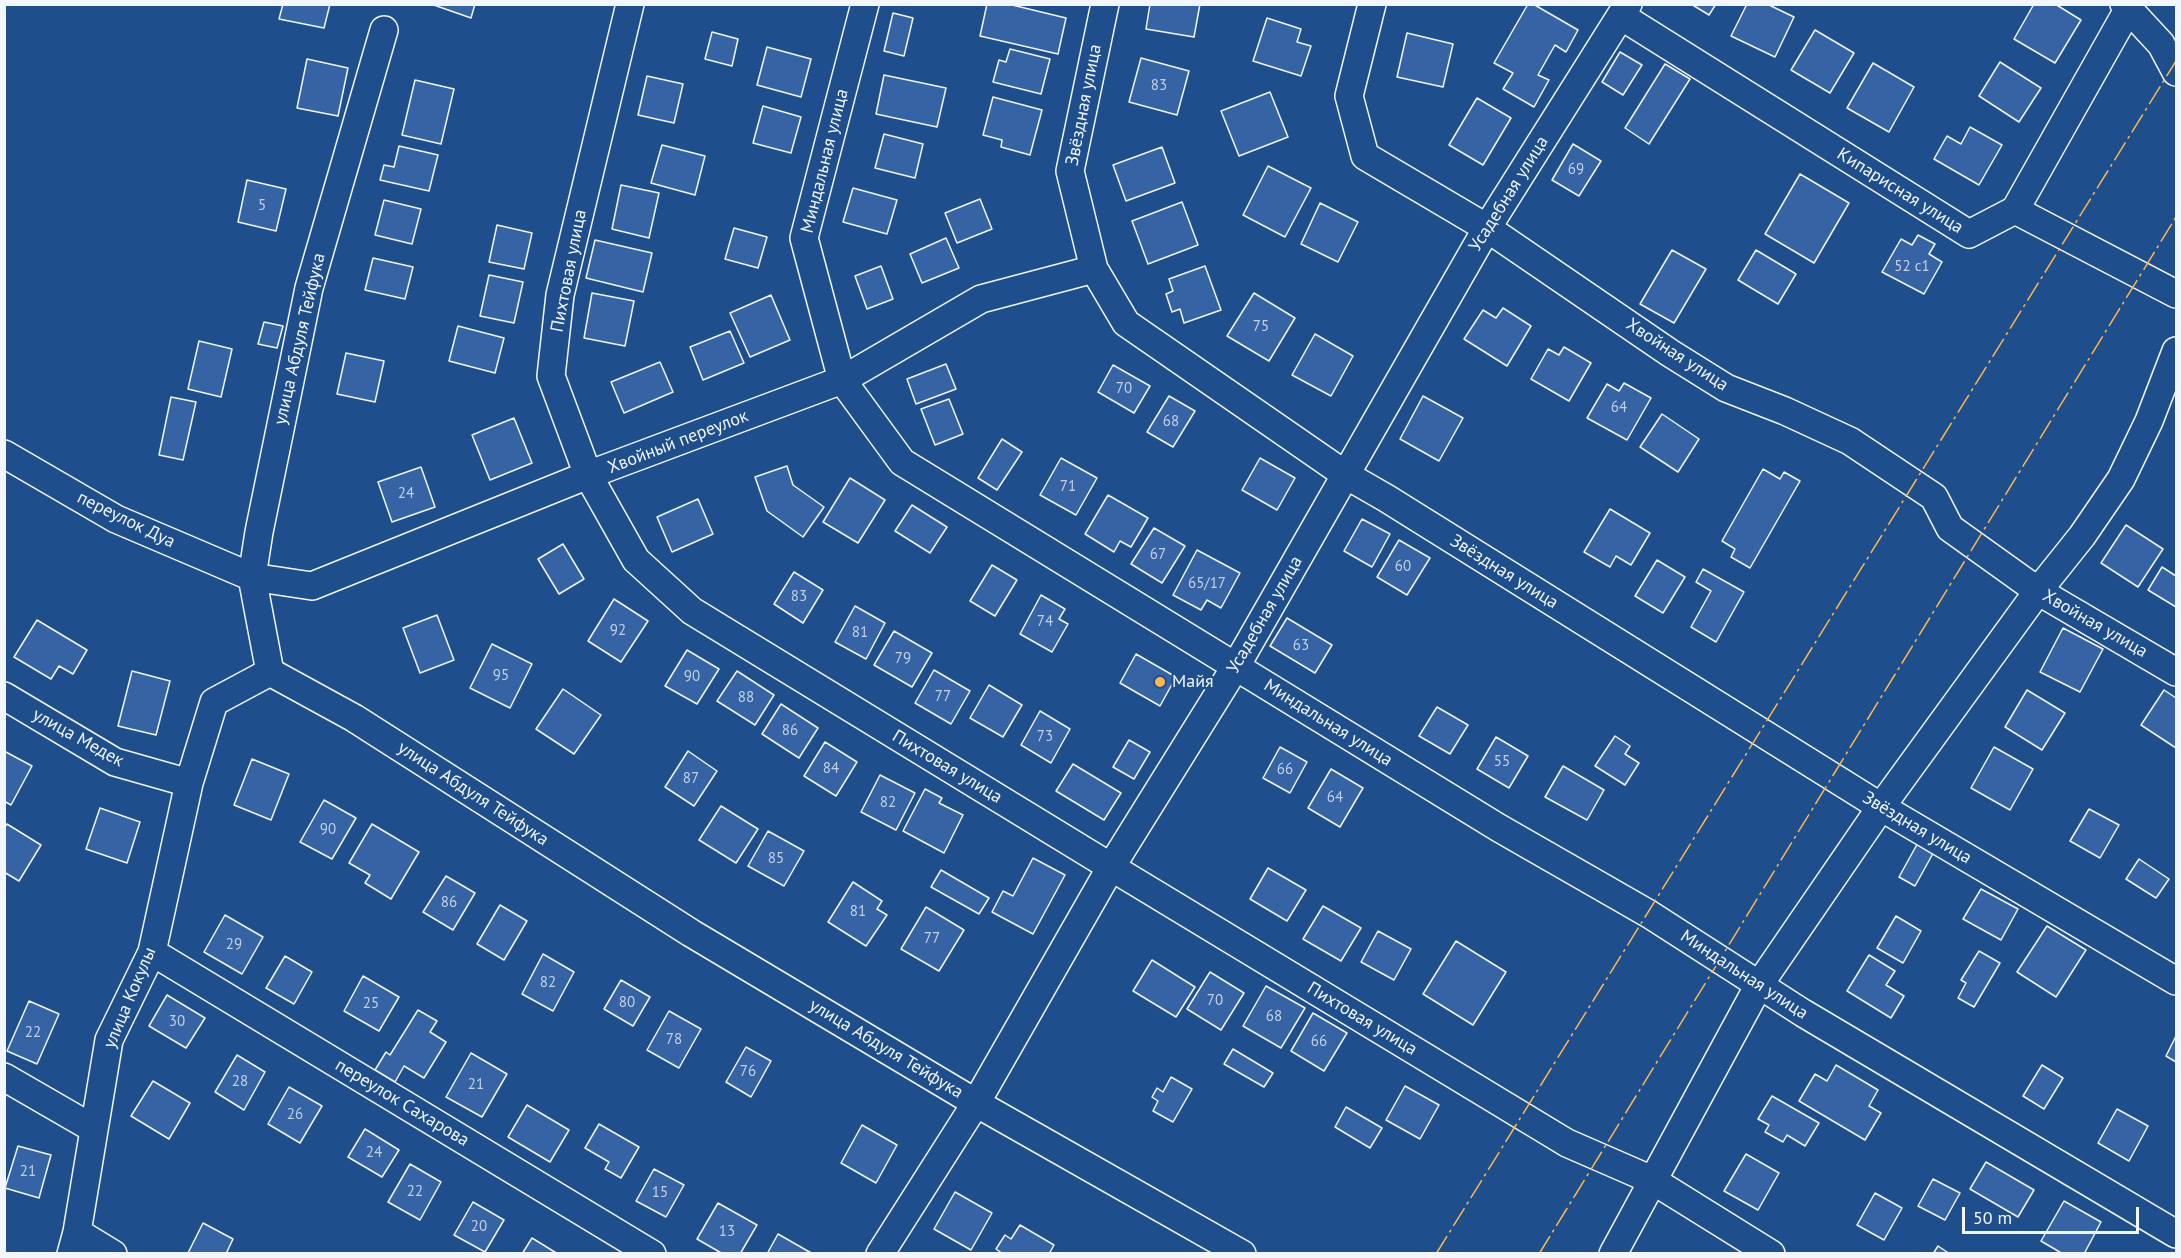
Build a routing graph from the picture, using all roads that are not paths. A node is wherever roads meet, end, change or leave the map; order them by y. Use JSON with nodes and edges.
{"nodes":[{"id":1,"x":630,"y":4,"type":"edge"},
{"id":2,"x":865,"y":4,"type":"edge"},
{"id":3,"x":1106,"y":4,"type":"edge"},
{"id":4,"x":1372,"y":4,"type":"edge"},
{"id":5,"x":2126,"y":6,"type":"edge"},
{"id":6,"x":1624,"y":10,"type":"edge"},
{"id":7,"x":384,"y":30,"type":"dead end"},
{"id":8,"x":2176,"y":72,"type":"edge"},
{"id":9,"x":2015,"y":210,"type":"junction"},
{"id":10,"x":1487,"y":228,"type":"junction"},
{"id":11,"x":1094,"y":269,"type":"junction"},
{"id":12,"x":2176,"y":294,"type":"edge"},
{"id":13,"x":2175,"y":359,"type":"edge"},
{"id":14,"x":842,"y":380,"type":"junction"},
{"id":15,"x":4,"y":454,"type":"edge"},
{"id":16,"x":588,"y":475,"type":"junction"},
{"id":17,"x":1346,"y":475,"type":"junction"},
{"id":18,"x":252,"y":577,"type":"junction"},
{"id":19,"x":2038,"y":591,"type":"junction"},
{"id":20,"x":1236,"y":666,"type":"junction"},
{"id":21,"x":270,"y":672,"type":"junction"},
{"id":22,"x":2176,"y":672,"type":"edge"},
{"id":23,"x":4,"y":696,"type":"edge"},
{"id":24,"x":189,"y":783,"type":"junction"},
{"id":25,"x":1881,"y":807,"type":"junction"},
{"id":26,"x":1111,"y":867,"type":"junction"},
{"id":27,"x":152,"y":952,"type":"junction"},
{"id":28,"x":2176,"y":981,"type":"edge"},
{"id":29,"x":1760,"y":986,"type":"junction"},
{"id":30,"x":4,"y":1077,"type":"edge"},
{"id":31,"x":976,"y":1103,"type":"junction"},
{"id":32,"x":94,"y":1129,"type":"junction"},
{"id":33,"x":1652,"y":1180,"type":"junction"},
{"id":34,"x":2176,"y":1234,"type":"edge"},
{"id":35,"x":74,"y":1243,"type":"edge"},
{"id":36,"x":112,"y":1254,"type":"edge"},
{"id":37,"x":652,"y":1254,"type":"edge"},
{"id":38,"x":880,"y":1254,"type":"edge"},
{"id":39,"x":1242,"y":1254,"type":"edge"},
{"id":40,"x":1613,"y":1254,"type":"edge"},
{"id":41,"x":1771,"y":1254,"type":"edge"}],
"edges":[{"from":1,"to":16,"type":"street","name":"Пихтовая улица"},
{"from":2,"to":14,"type":"street","name":"Миндальная улица"},
{"from":3,"to":11,"type":"street","name":"Звёздная улица"},
{"from":4,"to":10,"type":"street","name":"Хвойная улица"},
{"from":5,"to":8,"type":"street"},
{"from":5,"to":9,"type":"street"},
{"from":6,"to":9,"type":"street","name":"Кипарисная улица"},
{"from":6,"to":10,"type":"street","name":"Усадебная улица"},
{"from":7,"to":18,"type":"street","name":"улица Абдуля Тейфука"},
{"from":9,"to":12,"type":"street"},
{"from":10,"to":17,"type":"street","name":"Усадебная улица"},
{"from":10,"to":19,"type":"street","name":"Хвойная улица"},
{"from":11,"to":14,"type":"street","name":"Хвойный переулок"},
{"from":11,"to":17,"type":"street","name":"Звёздная улица"},
{"from":13,"to":19,"type":"street"},
{"from":14,"to":16,"type":"street","name":"Хвойный переулок"},
{"from":14,"to":20,"type":"street","name":"Миндальная улица"},
{"from":15,"to":18,"type":"street","name":"переулок Дуа"},
{"from":16,"to":18,"type":"street","name":"Хвойный переулок"},
{"from":16,"to":26,"type":"street","name":"Пихтовая улица"},
{"from":17,"to":20,"type":"street","name":"Усадебная улица"},
{"from":17,"to":25,"type":"street","name":"Звёздная улица"},
{"from":18,"to":21,"type":"street","name":"улица Абдуля Тейфука"},
{"from":19,"to":22,"type":"street","name":"Хвойная улица"},
{"from":19,"to":25,"type":"street"},
{"from":20,"to":26,"type":"street","name":"Усадебная улица"},
{"from":20,"to":29,"type":"street","name":"Миндальная улица"},
{"from":21,"to":24,"type":"street","name":"улица Кокулы"},
{"from":21,"to":31,"type":"street","name":"улица Абдуля Тейфука"},
{"from":23,"to":24,"type":"street","name":"улица Медек"},
{"from":24,"to":27,"type":"street","name":"улица Кокулы"},
{"from":25,"to":28,"type":"street","name":"Звёздная улица"},
{"from":25,"to":29,"type":"street"},
{"from":26,"to":31,"type":"street","name":"Усадебная улица"},
{"from":26,"to":33,"type":"street","name":"Пихтовая улица"},
{"from":27,"to":32,"type":"street","name":"улица Кокулы"},
{"from":27,"to":37,"type":"street","name":"переулок Сахарова"},
{"from":29,"to":33,"type":"street"},
{"from":29,"to":34,"type":"street","name":"Миндальная улица"},
{"from":30,"to":32,"type":"street"},
{"from":31,"to":38,"type":"street","name":"Усадебная улица"},
{"from":31,"to":39,"type":"street","name":"улица Абдуля Тейфука"},
{"from":32,"to":35,"type":"street","name":"улица Кокулы"},
{"from":33,"to":40,"type":"street"},
{"from":33,"to":41,"type":"street","name":"Пихтовая улица"},
{"from":35,"to":36,"type":"street"}]}
